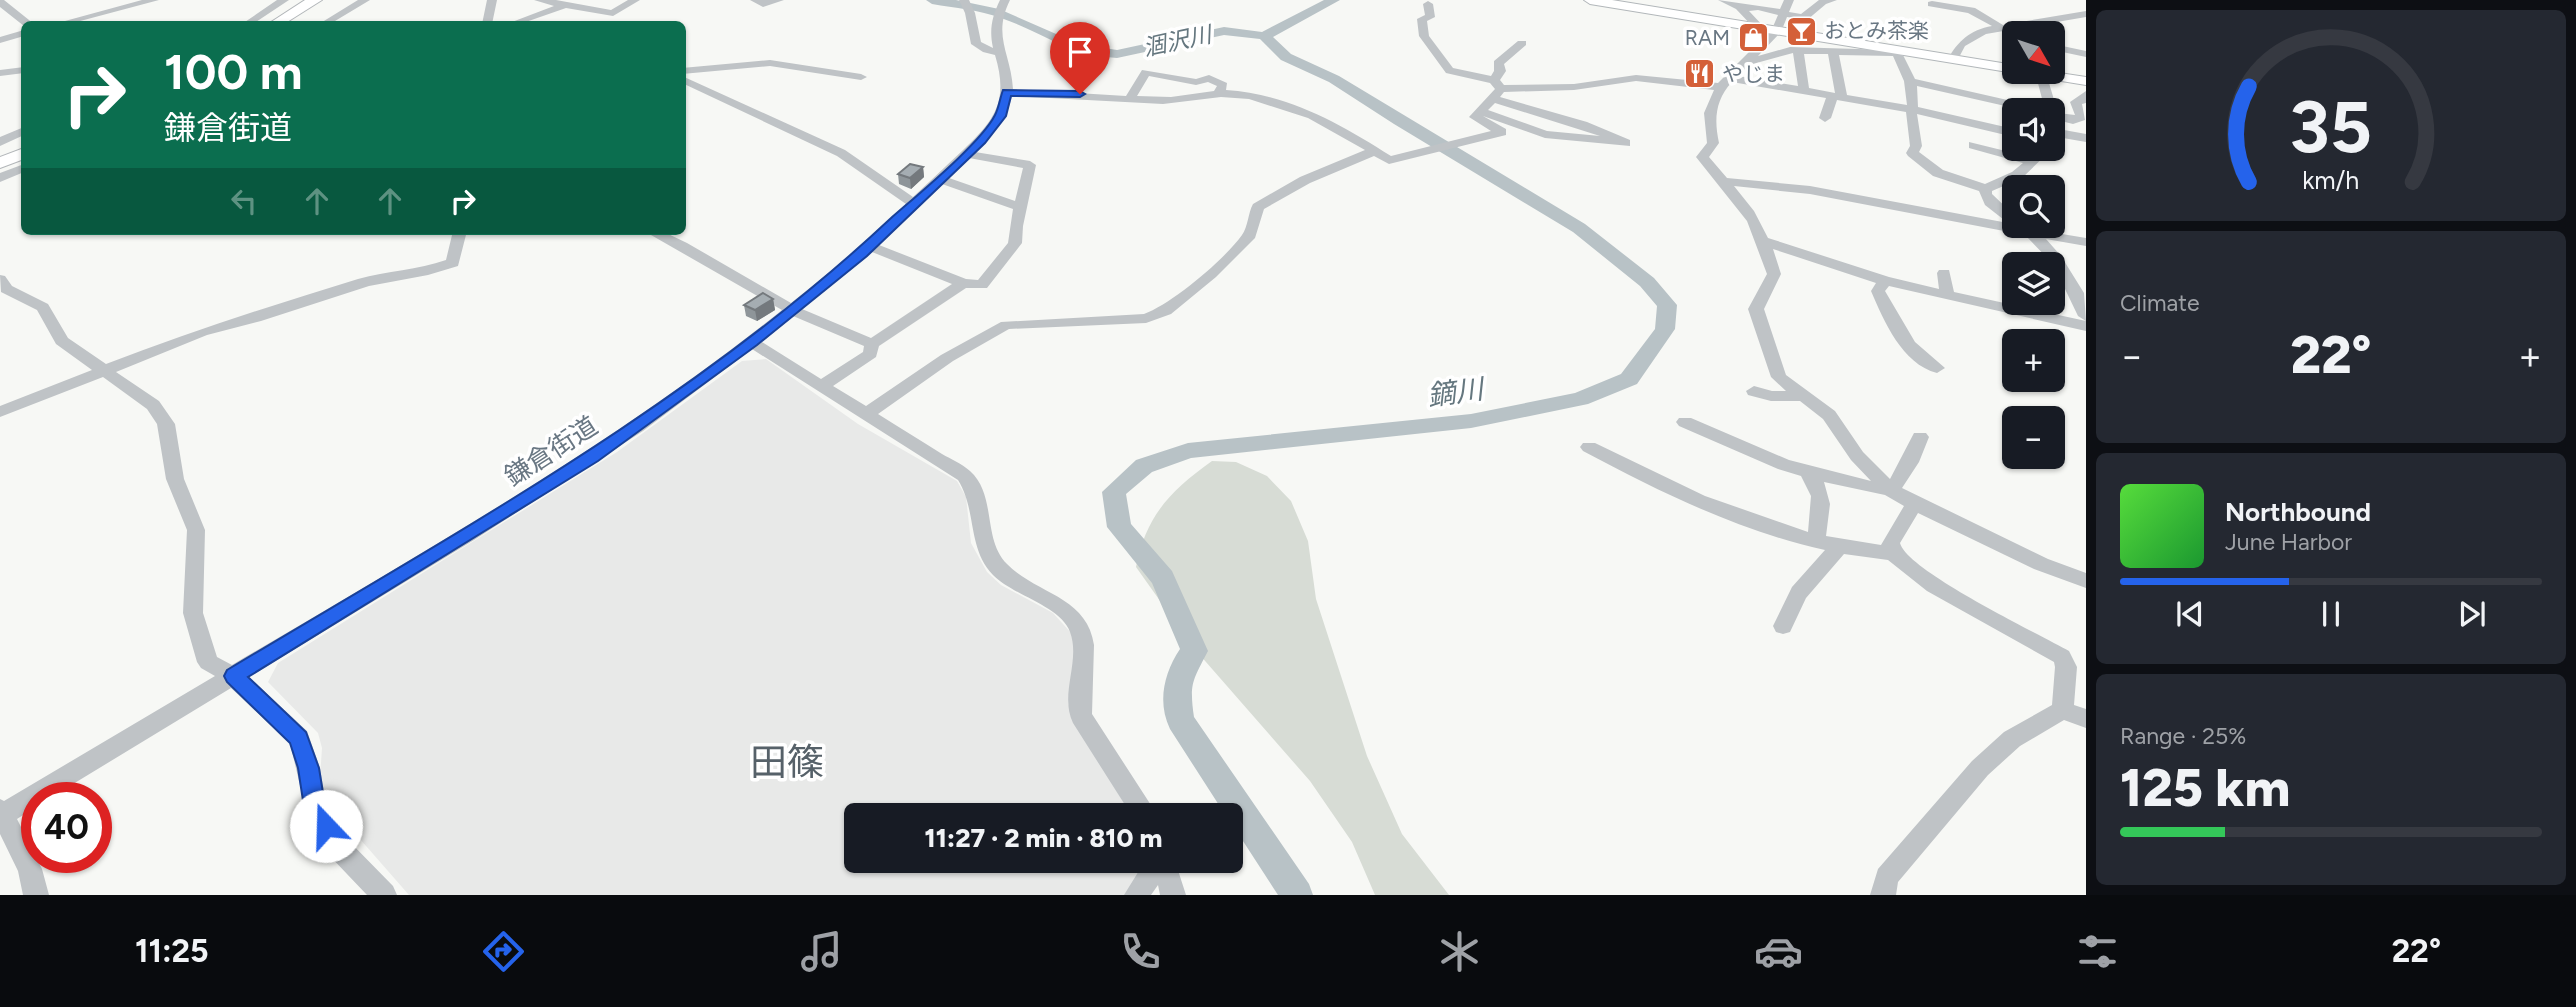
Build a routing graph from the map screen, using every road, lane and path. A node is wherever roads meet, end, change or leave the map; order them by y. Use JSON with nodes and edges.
{"nodes":[{"id":1,"x":154,"y":0,"type":"edge"},
{"id":2,"x":284,"y":0,"type":"edge"},
{"id":3,"x":315,"y":0,"type":"edge"},
{"id":4,"x":327,"y":0,"type":"edge"},
{"id":5,"x":365,"y":0,"type":"edge"},
{"id":6,"x":492,"y":0,"type":"edge"},
{"id":7,"x":539,"y":0,"type":"edge"},
{"id":8,"x":635,"y":0,"type":"edge"},
{"id":9,"x":755,"y":0,"type":"edge"},
{"id":10,"x":779,"y":0,"type":"edge"},
{"id":11,"x":964,"y":0,"type":"edge"},
{"id":12,"x":1005,"y":0,"type":"edge"},
{"id":13,"x":1590,"y":0,"type":"edge"},
{"id":14,"x":1723,"y":0,"type":"edge"},
{"id":15,"x":1789,"y":0,"type":"edge"},
{"id":16,"x":1832,"y":0,"type":"edge"},
{"id":17,"x":0,"y":2,"type":"edge"},
{"id":18,"x":1429,"y":4,"type":"dead end"},
{"id":19,"x":1932,"y":4,"type":"dead end"},
{"id":20,"x":2072,"y":4,"type":"dead end"},
{"id":21,"x":566,"y":5,"type":"junction"},
{"id":22,"x":1742,"y":9,"type":"junction"},
{"id":23,"x":612,"y":13,"type":"junction"},
{"id":24,"x":1784,"y":14,"type":"junction"},
{"id":25,"x":2086,"y":14,"type":"edge"},
{"id":26,"x":2056,"y":18,"type":"junction"},
{"id":27,"x":25,"y":21,"type":"edge"},
{"id":28,"x":71,"y":21,"type":"edge"},
{"id":29,"x":252,"y":21,"type":"edge"},
{"id":30,"x":280,"y":21,"type":"edge"},
{"id":31,"x":293,"y":21,"type":"edge"},
{"id":32,"x":329,"y":21,"type":"edge"},
{"id":33,"x":488,"y":21,"type":"edge"},
{"id":34,"x":521,"y":21,"type":"edge"},
{"id":35,"x":595,"y":21,"type":"edge"},
{"id":36,"x":2000,"y":27,"type":"junction"},
{"id":37,"x":1760,"y":28,"type":"junction"},
{"id":38,"x":1777,"y":30,"type":"junction"},
{"id":39,"x":21,"y":34,"type":"edge"},
{"id":40,"x":0,"y":40,"type":"edge"},
{"id":41,"x":1522,"y":43,"type":"dead end"},
{"id":42,"x":1798,"y":50,"type":"junction"},
{"id":43,"x":2065,"y":50,"type":"edge"},
{"id":44,"x":998,"y":51,"type":"junction"},
{"id":45,"x":1833,"y":51,"type":"junction"},
{"id":46,"x":1899,"y":52,"type":"junction"},
{"id":47,"x":2086,"y":54,"type":"edge"},
{"id":48,"x":1953,"y":59,"type":"junction"},
{"id":49,"x":1746,"y":62,"type":"junction"},
{"id":50,"x":2002,"y":67,"type":"edge"},
{"id":51,"x":21,"y":70,"type":"edge"},
{"id":52,"x":686,"y":71,"type":"edge"},
{"id":53,"x":0,"y":73,"type":"edge"},
{"id":54,"x":861,"y":77,"type":"dead end"},
{"id":55,"x":2065,"y":77,"type":"edge"},
{"id":56,"x":686,"y":81,"type":"edge"},
{"id":57,"x":1910,"y":81,"type":"junction"},
{"id":58,"x":2086,"y":81,"type":"edge"},
{"id":59,"x":1725,"y":82,"type":"junction"},
{"id":60,"x":1496,"y":89,"type":"junction"},
{"id":61,"x":1804,"y":91,"type":"junction"},
{"id":62,"x":1007,"y":92,"type":"junction"},
{"id":63,"x":1218,"y":94,"type":"junction"},
{"id":64,"x":2086,"y":94,"type":"edge"},
{"id":65,"x":1837,"y":96,"type":"junction"},
{"id":66,"x":1129,"y":98,"type":"junction"},
{"id":67,"x":2002,"y":102,"type":"edge"},
{"id":68,"x":1911,"y":110,"type":"junction"},
{"id":69,"x":1480,"y":111,"type":"junction"},
{"id":70,"x":1560,"y":118,"type":"junction"},
{"id":71,"x":1825,"y":118,"type":"dead end"},
{"id":72,"x":2065,"y":118,"type":"edge"},
{"id":73,"x":2002,"y":130,"type":"edge"},
{"id":74,"x":21,"y":132,"type":"edge"},
{"id":75,"x":1560,"y":136,"type":"junction"},
{"id":76,"x":2086,"y":138,"type":"edge"},
{"id":77,"x":2065,"y":139,"type":"edge"},
{"id":78,"x":0,"y":142,"type":"edge"},
{"id":79,"x":1973,"y":145,"type":"dead end"},
{"id":80,"x":21,"y":147,"type":"edge"},
{"id":81,"x":1376,"y":151,"type":"junction"},
{"id":82,"x":21,"y":154,"type":"edge"},
{"id":83,"x":967,"y":154,"type":"junction"},
{"id":84,"x":0,"y":156,"type":"edge"},
{"id":85,"x":2032,"y":162,"type":"joint"},
{"id":86,"x":0,"y":163,"type":"edge"},
{"id":87,"x":21,"y":169,"type":"edge"},
{"id":88,"x":0,"y":178,"type":"edge"},
{"id":89,"x":940,"y":179,"type":"junction"},
{"id":90,"x":1721,"y":181,"type":"junction"},
{"id":91,"x":1986,"y":189,"type":"junction"},
{"id":92,"x":914,"y":203,"type":"junction"},
{"id":93,"x":1021,"y":207,"type":"junction"},
{"id":94,"x":2002,"y":212,"type":"edge"},
{"id":95,"x":2002,"y":225,"type":"edge"},
{"id":96,"x":459,"y":235,"type":"edge"},
{"id":97,"x":659,"y":235,"type":"edge"},
{"id":98,"x":2065,"y":237,"type":"edge"},
{"id":99,"x":2038,"y":238,"type":"edge"},
{"id":100,"x":1762,"y":240,"type":"junction"},
{"id":101,"x":2086,"y":242,"type":"edge"},
{"id":102,"x":870,"y":246,"type":"junction"},
{"id":103,"x":1944,"y":273,"type":"dead end"},
{"id":104,"x":0,"y":279,"type":"edge"},
{"id":105,"x":1885,"y":281,"type":"junction"},
{"id":106,"x":963,"y":284,"type":"junction"},
{"id":107,"x":1947,"y":294,"type":"junction"},
{"id":108,"x":2082,"y":295,"type":"edge"},
{"id":109,"x":792,"y":310,"type":"junction"},
{"id":110,"x":2086,"y":316,"type":"edge"},
{"id":111,"x":2086,"y":326,"type":"edge"},
{"id":112,"x":752,"y":342,"type":"junction"},
{"id":113,"x":872,"y":344,"type":"junction"},
{"id":114,"x":1937,"y":368,"type":"dead end"},
{"id":115,"x":108,"y":372,"type":"junction"},
{"id":116,"x":820,"y":387,"type":"junction"},
{"id":117,"x":1754,"y":391,"type":"dead end"},
{"id":118,"x":1806,"y":396,"type":"junction"},
{"id":119,"x":0,"y":412,"type":"edge"},
{"id":120,"x":865,"y":415,"type":"junction"},
{"id":121,"x":1685,"y":422,"type":"dead end"},
{"id":122,"x":1920,"y":437,"type":"dead end"},
{"id":123,"x":1589,"y":447,"type":"dead end"},
{"id":124,"x":1808,"y":472,"type":"junction"},
{"id":125,"x":1889,"y":489,"type":"junction"},
{"id":126,"x":1915,"y":504,"type":"junction"},
{"id":127,"x":1815,"y":540,"type":"junction"},
{"id":128,"x":1839,"y":547,"type":"junction"},
{"id":129,"x":1893,"y":554,"type":"junction"},
{"id":130,"x":2086,"y":581,"type":"edge"},
{"id":131,"x":1783,"y":626,"type":"dead end"},
{"id":132,"x":233,"y":676,"type":"junction"},
{"id":133,"x":2063,"y":710,"type":"junction"},
{"id":134,"x":2086,"y":719,"type":"edge"},
{"id":135,"x":1138,"y":803,"type":"edge"},
{"id":136,"x":1,"y":813,"type":"edge"},
{"id":137,"x":1153,"y":873,"type":"edge"},
{"id":138,"x":1165,"y":873,"type":"edge"},
{"id":139,"x":1887,"y":889,"type":"edge"},
{"id":140,"x":36,"y":895,"type":"edge"},
{"id":141,"x":384,"y":895,"type":"edge"},
{"id":142,"x":1137,"y":895,"type":"edge"},
{"id":143,"x":1173,"y":895,"type":"edge"}],
"edges":[{"from":1,"to":28,"type":"street"},
{"from":2,"to":29,"type":"street"},
{"from":3,"to":30,"type":"highway"},
{"from":4,"to":31,"type":"highway"},
{"from":5,"to":32,"type":"street"},
{"from":6,"to":33,"type":"street"},
{"from":7,"to":21,"type":"street"},
{"from":8,"to":23,"type":"street"},
{"from":9,"to":10,"type":"street"},
{"from":11,"to":44,"type":"street"},
{"from":12,"to":44,"type":"street"},
{"from":13,"to":37,"type":"main road"},
{"from":14,"to":22,"type":"street"},
{"from":15,"to":24,"type":"street"},
{"from":16,"to":24,"type":"street"},
{"from":17,"to":27,"type":"street"},
{"from":18,"to":60,"type":"street"},
{"from":19,"to":36,"type":"street"},
{"from":20,"to":26,"type":"street"},
{"from":21,"to":23,"type":"street"},
{"from":21,"to":34,"type":"street"},
{"from":22,"to":24,"type":"street"},
{"from":22,"to":37,"type":"street"},
{"from":23,"to":35,"type":"street"},
{"from":24,"to":38,"type":"street"},
{"from":25,"to":26,"type":"street"},
{"from":26,"to":36,"type":"street"},
{"from":36,"to":48,"type":"street"},
{"from":37,"to":38,"type":"main road"},
{"from":38,"to":46,"type":"main road"},
{"from":38,"to":49,"type":"street"},
{"from":39,"to":40,"type":"street"},
{"from":41,"to":60,"type":"street"},
{"from":42,"to":45,"type":"street"},
{"from":42,"to":49,"type":"street"},
{"from":42,"to":61,"type":"street"},
{"from":43,"to":47,"type":"street"},
{"from":44,"to":62,"type":"street"},
{"from":45,"to":46,"type":"street"},
{"from":45,"to":65,"type":"street"},
{"from":46,"to":48,"type":"main road"},
{"from":46,"to":57,"type":"street"},
{"from":48,"to":50,"type":"main road"},
{"from":49,"to":59,"type":"street"},
{"from":51,"to":53,"type":"street"},
{"from":52,"to":54,"type":"street"},
{"from":55,"to":58,"type":"main road"},
{"from":56,"to":92,"type":"street"},
{"from":57,"to":67,"type":"street"},
{"from":57,"to":68,"type":"street"},
{"from":59,"to":60,"type":"street"},
{"from":59,"to":61,"type":"street"},
{"from":59,"to":90,"type":"street"},
{"from":60,"to":69,"type":"street"},
{"from":60,"to":70,"type":"street"},
{"from":61,"to":65,"type":"street"},
{"from":62,"to":66,"type":"street"},
{"from":62,"to":83,"type":"street","name":"鎌倉街道"},
{"from":63,"to":66,"type":"street"},
{"from":63,"to":66,"type":"street"},
{"from":63,"to":81,"type":"street"},
{"from":64,"to":72,"type":"street"},
{"from":65,"to":68,"type":"street"},
{"from":65,"to":71,"type":"street"},
{"from":68,"to":73,"type":"street"},
{"from":68,"to":91,"type":"street"},
{"from":69,"to":75,"type":"street"},
{"from":69,"to":81,"type":"street"},
{"from":70,"to":75,"type":"street"},
{"from":70,"to":75,"type":"street"},
{"from":74,"to":78,"type":"street"},
{"from":76,"to":77,"type":"street"},
{"from":79,"to":85,"type":"street"},
{"from":80,"to":84,"type":"highway"},
{"from":81,"to":120,"type":"street"},
{"from":82,"to":86,"type":"highway"},
{"from":83,"to":89,"type":"street","name":"鎌倉街道"},
{"from":83,"to":93,"type":"street"},
{"from":85,"to":91,"type":"street"},
{"from":87,"to":88,"type":"street"},
{"from":89,"to":92,"type":"street","name":"鎌倉街道"},
{"from":89,"to":93,"type":"street"},
{"from":90,"to":95,"type":"street"},
{"from":90,"to":100,"type":"street"},
{"from":91,"to":94,"type":"street"},
{"from":92,"to":102,"type":"street","name":"鎌倉街道"},
{"from":93,"to":106,"type":"street"},
{"from":96,"to":115,"type":"street"},
{"from":97,"to":109,"type":"street"},
{"from":98,"to":101,"type":"street"},
{"from":99,"to":108,"type":"street"},
{"from":100,"to":105,"type":"street"},
{"from":100,"to":118,"type":"street"},
{"from":102,"to":106,"type":"street"},
{"from":102,"to":109,"type":"street","name":"鎌倉街道"},
{"from":103,"to":107,"type":"street"},
{"from":104,"to":115,"type":"street"},
{"from":105,"to":107,"type":"street"},
{"from":105,"to":114,"type":"street"},
{"from":106,"to":113,"type":"street"},
{"from":107,"to":111,"type":"street"},
{"from":108,"to":110,"type":"street"},
{"from":109,"to":112,"type":"street","name":"鎌倉街道"},
{"from":109,"to":113,"type":"street"},
{"from":112,"to":116,"type":"street"},
{"from":112,"to":132,"type":"street","name":"鎌倉街道"},
{"from":113,"to":116,"type":"street"},
{"from":115,"to":119,"type":"street"},
{"from":115,"to":132,"type":"street"},
{"from":116,"to":120,"type":"street"},
{"from":117,"to":118,"type":"street"},
{"from":118,"to":125,"type":"street"},
{"from":120,"to":135,"type":"street"},
{"from":121,"to":124,"type":"street"},
{"from":122,"to":125,"type":"street"},
{"from":123,"to":127,"type":"street"},
{"from":124,"to":125,"type":"street"},
{"from":124,"to":127,"type":"street"},
{"from":125,"to":126,"type":"street"},
{"from":126,"to":129,"type":"street"},
{"from":126,"to":130,"type":"street"},
{"from":127,"to":128,"type":"street"},
{"from":128,"to":129,"type":"street"},
{"from":128,"to":131,"type":"street"},
{"from":129,"to":133,"type":"street"},
{"from":132,"to":136,"type":"street","name":"鎌倉街道"},
{"from":132,"to":141,"type":"street"},
{"from":133,"to":134,"type":"street"},
{"from":133,"to":139,"type":"street"},
{"from":136,"to":140,"type":"street"},
{"from":137,"to":142,"type":"street"},
{"from":138,"to":143,"type":"street"}]}
